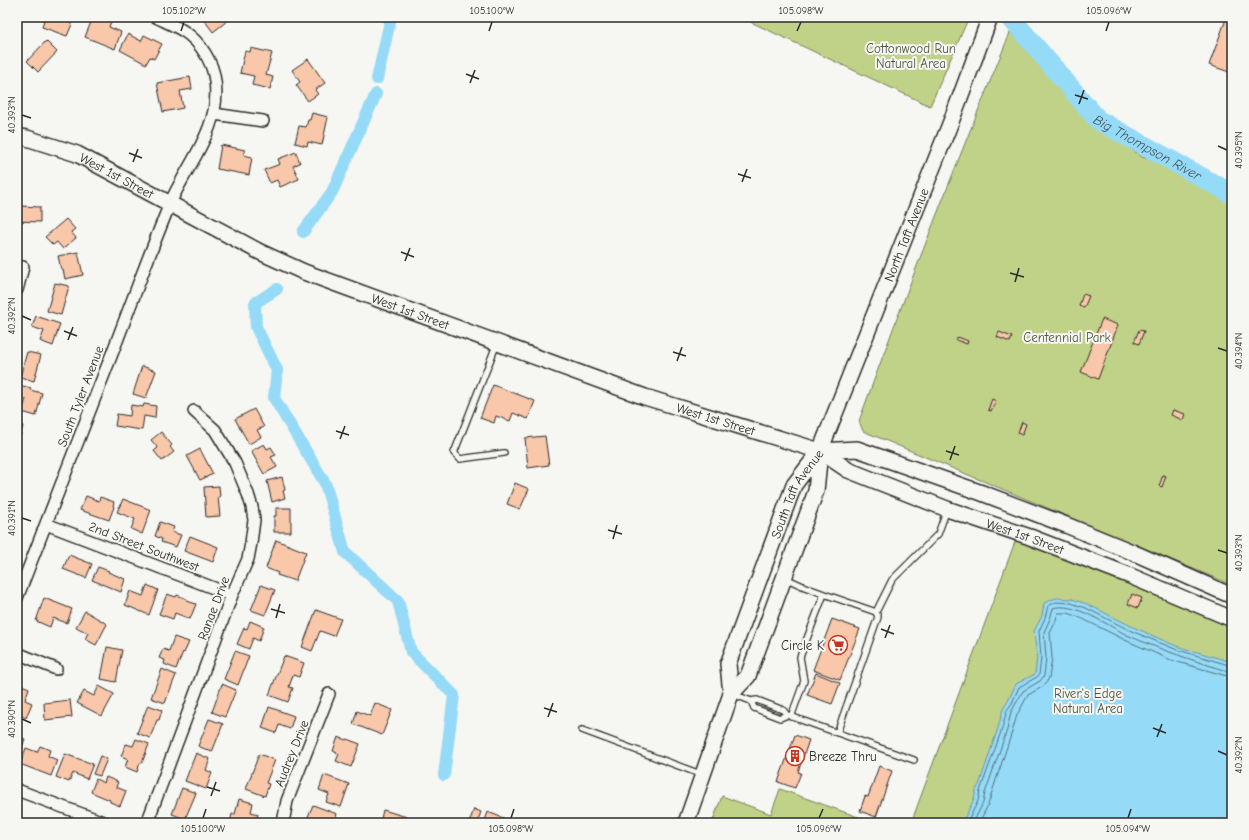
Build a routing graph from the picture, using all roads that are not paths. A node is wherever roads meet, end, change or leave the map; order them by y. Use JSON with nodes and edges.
{"nodes":[{"id":1,"x":156,"y":17,"type":"edge"},
{"id":2,"x":989,"y":20,"type":"edge"},
{"id":3,"x":175,"y":21,"type":"edge"},
{"id":4,"x":214,"y":114,"type":"junction"},
{"id":5,"x":263,"y":121,"type":"dead end"},
{"id":6,"x":17,"y":136,"type":"edge"},
{"id":7,"x":169,"y":204,"type":"junction"},
{"id":8,"x":23,"y":267,"type":"dead end"},
{"id":9,"x":17,"y":290,"type":"edge"},
{"id":10,"x":497,"y":343,"type":"junction"},
{"id":11,"x":194,"y":411,"type":"dead end"},
{"id":12,"x":820,"y":451,"type":"junction"},
{"id":13,"x":504,"y":453,"type":"dead end"},
{"id":14,"x":947,"y":509,"type":"junction"},
{"id":15,"x":46,"y":524,"type":"junction"},
{"id":16,"x":784,"y":578,"type":"junction"},
{"id":17,"x":824,"y":594,"type":"junction"},
{"id":18,"x":232,"y":595,"type":"junction"},
{"id":19,"x":1232,"y":596,"type":"edge"},
{"id":20,"x":17,"y":598,"type":"edge"},
{"id":21,"x":876,"y":612,"type":"junction"},
{"id":22,"x":1232,"y":619,"type":"edge"},
{"id":23,"x":17,"y":653,"type":"edge"},
{"id":24,"x":56,"y":669,"type":"dead end"},
{"id":25,"x":329,"y":694,"type":"dead end"},
{"id":26,"x":731,"y":694,"type":"junction"},
{"id":27,"x":751,"y":701,"type":"junction"},
{"id":28,"x":789,"y":716,"type":"junction"},
{"id":29,"x":582,"y":730,"type":"dead end"},
{"id":30,"x":836,"y":733,"type":"junction"},
{"id":31,"x":914,"y":760,"type":"dead end"},
{"id":32,"x":703,"y":775,"type":"junction"},
{"id":33,"x":17,"y":790,"type":"edge"},
{"id":34,"x":106,"y":823,"type":"edge"},
{"id":35,"x":147,"y":823,"type":"edge"},
{"id":36,"x":283,"y":823,"type":"edge"},
{"id":37,"x":686,"y":823,"type":"edge"}],
"edges":[{"from":1,"to":3,"type":"street","name":"South Tyler Avenue"},
{"from":2,"to":12,"type":"main road","name":"North Taft Avenue"},
{"from":3,"to":4,"type":"street","name":"South Tyler Avenue"},
{"from":4,"to":5,"type":"street"},
{"from":4,"to":7,"type":"street","name":"South Tyler Avenue"},
{"from":6,"to":7,"type":"main road","name":"West 1st Street"},
{"from":7,"to":10,"type":"main road","name":"West 1st Street"},
{"from":7,"to":15,"type":"street","name":"South Tyler Avenue"},
{"from":8,"to":9,"type":"street"},
{"from":10,"to":12,"type":"main road","name":"West 1st Street"},
{"from":10,"to":13,"type":"lane"},
{"from":11,"to":18,"type":"street","name":"Ranae Drive"},
{"from":12,"to":14,"type":"main road","name":"West 1st Street"},
{"from":12,"to":16,"type":"main road","name":"South Taft Avenue"},
{"from":12,"to":19,"type":"main road","name":"West 1st Street"},
{"from":12,"to":26,"type":"main road","name":"South Taft Avenue"},
{"from":14,"to":21,"type":"lane"},
{"from":14,"to":22,"type":"main road","name":"West 1st Street"},
{"from":15,"to":18,"type":"street","name":"2nd Street Southwest"},
{"from":15,"to":20,"type":"street","name":"South Tyler Avenue"},
{"from":16,"to":17,"type":"lane"},
{"from":16,"to":26,"type":"main road","name":"South Taft Avenue"},
{"from":17,"to":21,"type":"lane"},
{"from":17,"to":28,"type":"lane"},
{"from":18,"to":35,"type":"street","name":"Ranae Drive"},
{"from":21,"to":30,"type":"lane"},
{"from":23,"to":24,"type":"street"},
{"from":25,"to":36,"type":"street","name":"Audrey Drive"},
{"from":26,"to":27,"type":"lane"},
{"from":26,"to":32,"type":"main road","name":"South Taft Avenue"},
{"from":27,"to":28,"type":"lane"},
{"from":27,"to":28,"type":"lane"},
{"from":28,"to":30,"type":"lane"},
{"from":29,"to":32,"type":"lane"},
{"from":30,"to":31,"type":"lane"},
{"from":32,"to":37,"type":"main road","name":"South Taft Avenue"},
{"from":33,"to":34,"type":"street"}]}
